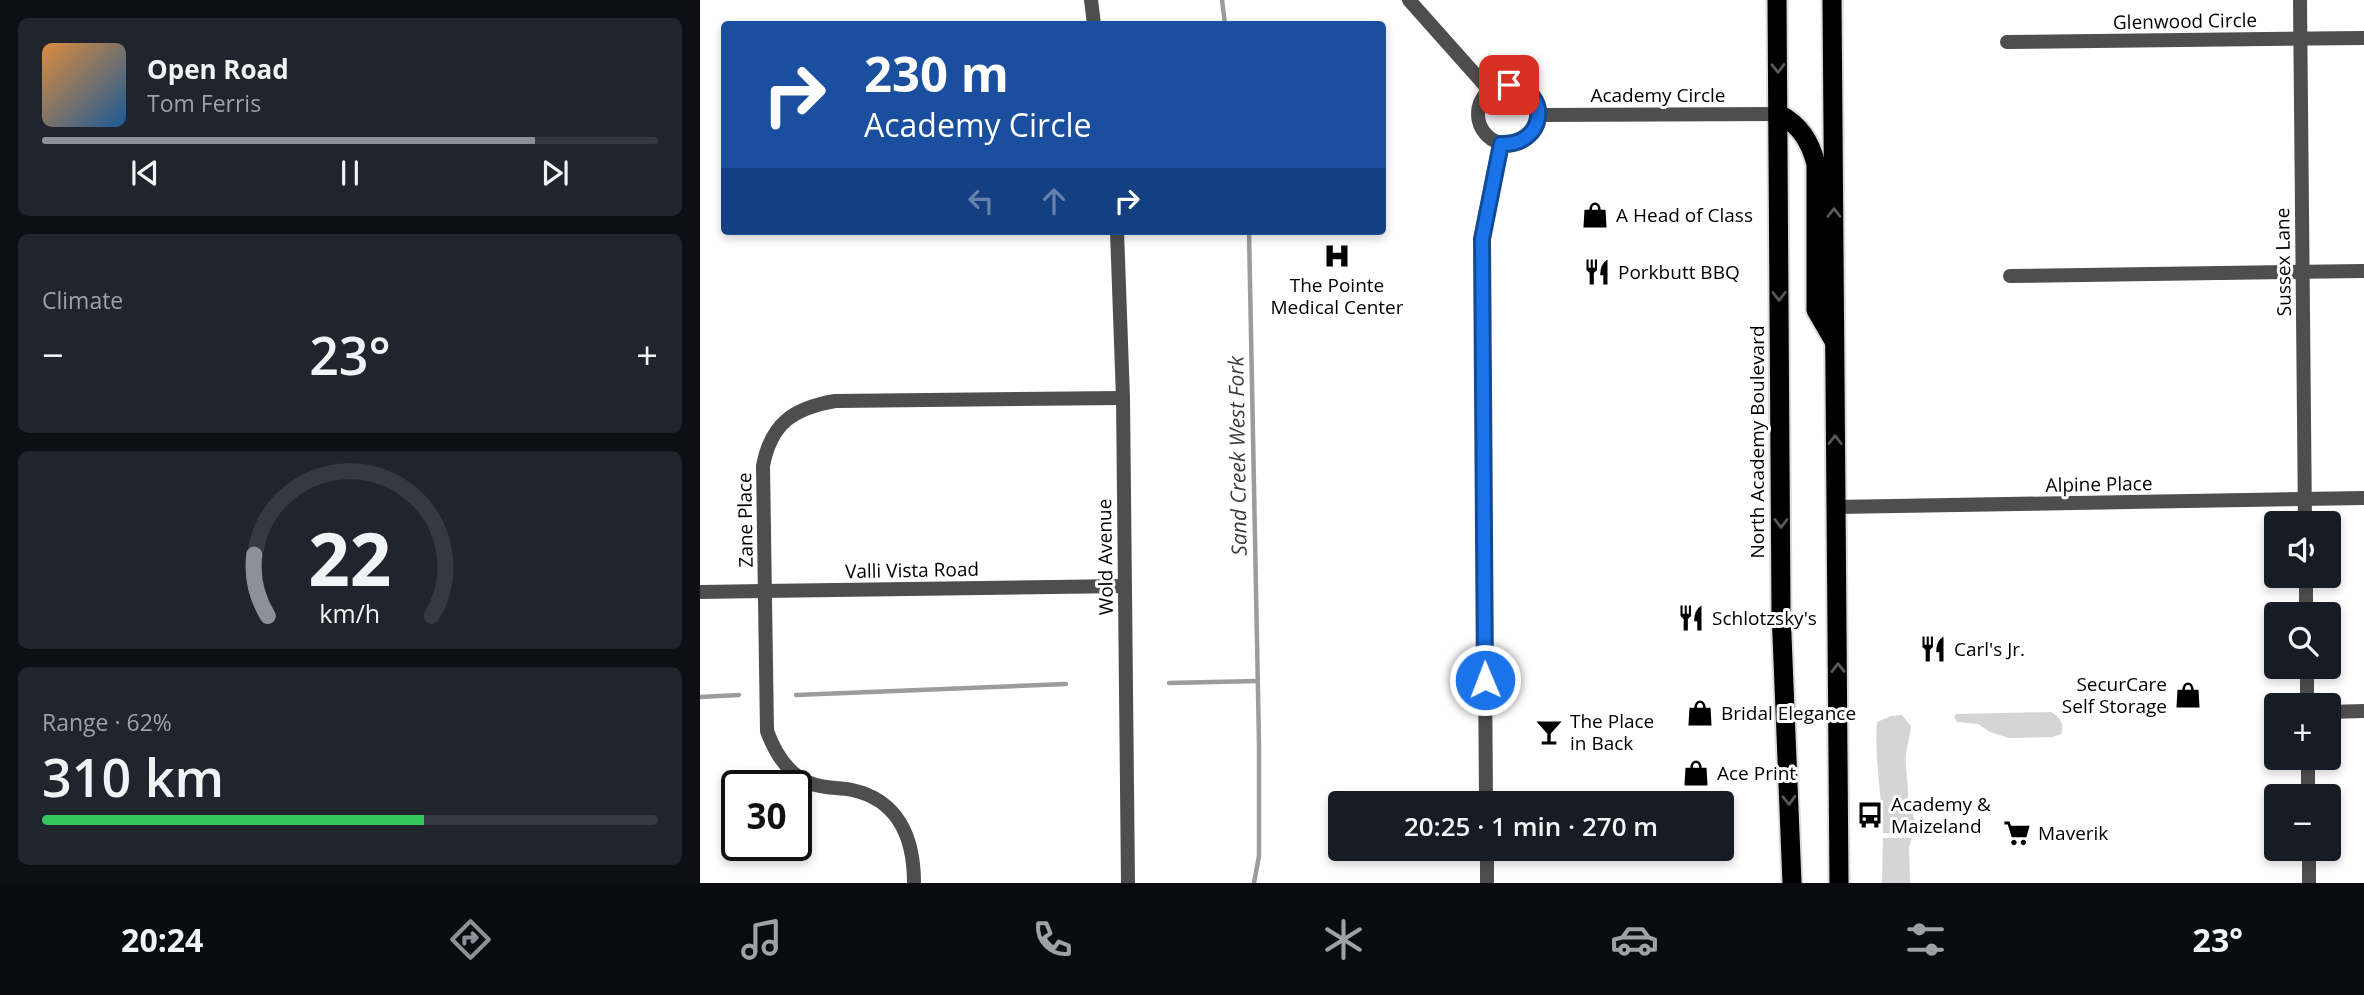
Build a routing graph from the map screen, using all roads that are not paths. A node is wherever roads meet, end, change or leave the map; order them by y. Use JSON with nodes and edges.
{"nodes":[{"id":1,"x":1091,"y":0,"type":"edge"},
{"id":2,"x":1409,"y":0,"type":"edge"},
{"id":3,"x":1777,"y":0,"type":"edge"},
{"id":4,"x":1832,"y":0,"type":"edge"},
{"id":5,"x":2300,"y":0,"type":"edge"},
{"id":6,"x":1094,"y":21,"type":"edge"},
{"id":7,"x":2364,"y":38,"type":"edge"},
{"id":8,"x":2300,"y":39,"type":"junction"},
{"id":9,"x":2007,"y":42,"type":"dead end"},
{"id":10,"x":1490,"y":91,"type":"junction"},
{"id":11,"x":1779,"y":114,"type":"junction"},
{"id":12,"x":1538,"y":115,"type":"junction"},
{"id":13,"x":1501,"y":144,"type":"junction"},
{"id":14,"x":1117,"y":235,"type":"edge"},
{"id":15,"x":2303,"y":271,"type":"junction"},
{"id":16,"x":2364,"y":271,"type":"edge"},
{"id":17,"x":2010,"y":276,"type":"dead end"},
{"id":18,"x":1835,"y":342,"type":"junction"},
{"id":19,"x":1123,"y":398,"type":"junction"},
{"id":20,"x":2364,"y":498,"type":"edge"},
{"id":21,"x":2305,"y":500,"type":"junction"},
{"id":22,"x":1836,"y":506,"type":"junction"},
{"id":23,"x":2305,"y":511,"type":"edge"},
{"id":24,"x":1124,"y":586,"type":"junction"},
{"id":25,"x":700,"y":592,"type":"edge"},
{"id":26,"x":765,"y":592,"type":"junction"},
{"id":27,"x":2364,"y":711,"type":"edge"},
{"id":28,"x":2341,"y":712,"type":"edge"},
{"id":29,"x":1486,"y":791,"type":"edge"},
{"id":30,"x":1487,"y":861,"type":"edge"},
{"id":31,"x":2309,"y":861,"type":"edge"},
{"id":32,"x":914,"y":883,"type":"edge"},
{"id":33,"x":1128,"y":883,"type":"edge"},
{"id":34,"x":1487,"y":883,"type":"edge"},
{"id":35,"x":1792,"y":883,"type":"edge"},
{"id":36,"x":1839,"y":883,"type":"edge"},
{"id":37,"x":2309,"y":883,"type":"edge"}],
"edges":[{"from":1,"to":6,"type":"street"},
{"from":2,"to":10,"type":"street"},
{"from":3,"to":11,"type":"highway","name":"North Academy Boulevard","one_way":true},
{"from":18,"to":4,"type":"highway","one_way":true},
{"from":5,"to":8,"type":"street","name":"Sussex Lane"},
{"from":7,"to":8,"type":"street","name":"Glenwood Circle"},
{"from":8,"to":9,"type":"street","name":"Glenwood Circle"},
{"from":8,"to":15,"type":"street","name":"Sussex Lane"},
{"from":10,"to":12,"type":"street"},
{"from":10,"to":13,"type":"street"},
{"from":11,"to":12,"type":"street","name":"Academy Circle"},
{"from":11,"to":18,"type":"highway"},
{"from":11,"to":35,"type":"highway","name":"North Academy Boulevard","one_way":true},
{"from":12,"to":13,"type":"street"},
{"from":13,"to":29,"type":"street"},
{"from":14,"to":19,"type":"street","name":"Wold Avenue"},
{"from":15,"to":16,"type":"street"},
{"from":15,"to":17,"type":"street"},
{"from":15,"to":21,"type":"street","name":"Sussex Lane"},
{"from":22,"to":18,"type":"highway","one_way":true},
{"from":19,"to":24,"type":"street","name":"Wold Avenue"},
{"from":19,"to":26,"type":"street","name":"Zane Place"},
{"from":20,"to":21,"type":"street","name":"Alpine Place"},
{"from":21,"to":22,"type":"street","name":"Alpine Place"},
{"from":21,"to":23,"type":"street","name":"Sussex Lane"},
{"from":36,"to":22,"type":"highway","one_way":true},
{"from":24,"to":26,"type":"street","name":"Valli Vista Road"},
{"from":24,"to":33,"type":"street","name":"Wold Avenue"},
{"from":25,"to":26,"type":"street","name":"Valli Vista Road"},
{"from":26,"to":32,"type":"street","name":"Zane Place"},
{"from":27,"to":28,"type":"street"},
{"from":30,"to":34,"type":"street"},
{"from":31,"to":37,"type":"street"}]}
